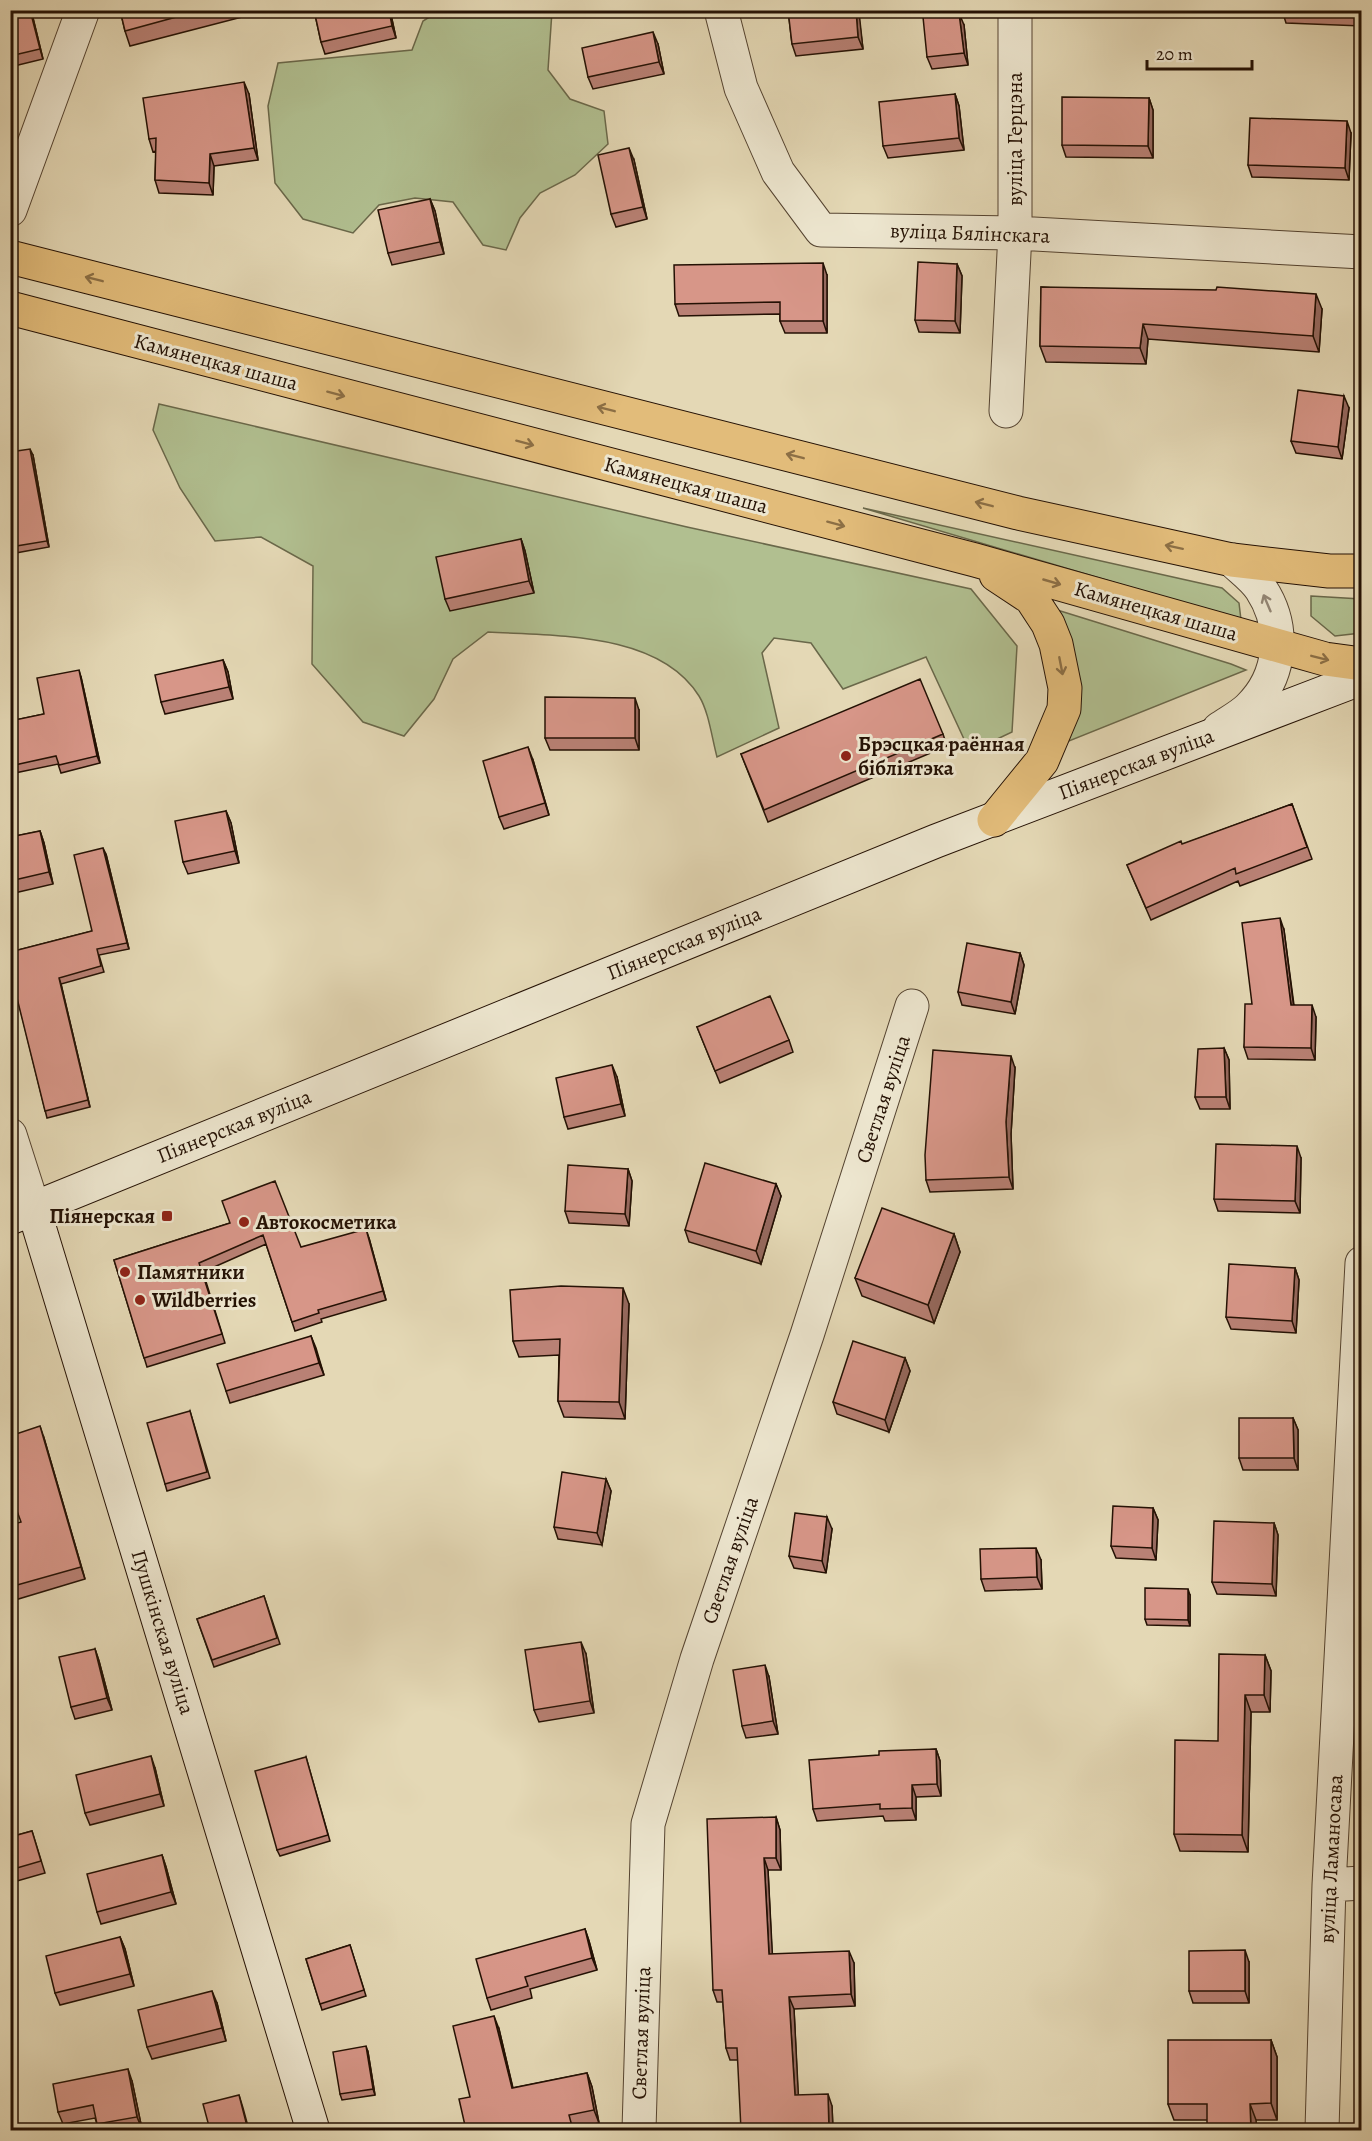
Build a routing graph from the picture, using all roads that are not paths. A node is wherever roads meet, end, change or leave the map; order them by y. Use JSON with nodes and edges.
{"nodes":[{"id":1,"x":82,"y":10,"type":"edge"},
{"id":2,"x":721,"y":10,"type":"edge"},
{"id":3,"x":1015,"y":10,"type":"edge"},
{"id":4,"x":10,"y":210,"type":"edge"},
{"id":5,"x":1015,"y":233,"type":"junction"},
{"id":6,"x":1362,"y":252,"type":"edge"},
{"id":7,"x":10,"y":257,"type":"edge"},
{"id":8,"x":10,"y":308,"type":"edge"},
{"id":9,"x":1006,"y":411,"type":"dead end"},
{"id":10,"x":975,"y":560,"type":"junction"},
{"id":11,"x":1232,"y":560,"type":"junction"},
{"id":12,"x":1362,"y":571,"type":"edge"},
{"id":13,"x":1277,"y":646,"type":"junction"},
{"id":14,"x":1362,"y":664,"type":"edge"},
{"id":15,"x":1362,"y":678,"type":"edge"},
{"id":16,"x":1209,"y":735,"type":"junction"},
{"id":17,"x":994,"y":820,"type":"junction"},
{"id":18,"x":912,"y":1006,"type":"dead end"},
{"id":19,"x":10,"y":1135,"type":"edge"},
{"id":20,"x":22,"y":1213,"type":"edge"},
{"id":21,"x":1362,"y":1263,"type":"edge"},
{"id":22,"x":1362,"y":1883,"type":"edge"},
{"id":23,"x":1329,"y":1885,"type":"junction"},
{"id":24,"x":313,"y":2130,"type":"edge"},
{"id":25,"x":639,"y":2130,"type":"edge"},
{"id":26,"x":1322,"y":2130,"type":"edge"}],
"edges":[{"from":1,"to":4,"type":"street"},
{"from":2,"to":5,"type":"street","name":"вуліца Бялінскага"},
{"from":3,"to":5,"type":"street","name":"вуліца Герцэна"},
{"from":5,"to":6,"type":"street","name":"вуліца Бялінскага"},
{"from":5,"to":9,"type":"street","name":"вуліца Герцэна"},
{"from":11,"to":7,"type":"main road","one_way":true},
{"from":8,"to":10,"type":"main road","name":"Камянецкая шаша","one_way":true},
{"from":10,"to":13,"type":"main road","name":"Камянецкая шаша","one_way":true},
{"from":10,"to":17,"type":"main road","one_way":true},
{"from":11,"to":12,"type":"main road"},
{"from":13,"to":11,"type":"street","one_way":true},
{"from":13,"to":14,"type":"main road","name":"Камянецкая шаша","one_way":true},
{"from":13,"to":16,"type":"street"},
{"from":15,"to":16,"type":"street","name":"Піянерская вуліца"},
{"from":16,"to":17,"type":"street","name":"Піянерская вуліца"},
{"from":17,"to":20,"type":"street","name":"Піянерская вуліца"},
{"from":18,"to":25,"type":"street","name":"Светлая вуліца"},
{"from":19,"to":20,"type":"street","name":"Пушкінская вуліца"},
{"from":20,"to":24,"type":"street","name":"Пушкінская вуліца"},
{"from":21,"to":23,"type":"street","name":"вуліца Ламаносава"},
{"from":22,"to":23,"type":"street"},
{"from":23,"to":26,"type":"street","name":"вуліца Ламаносава"}]}
